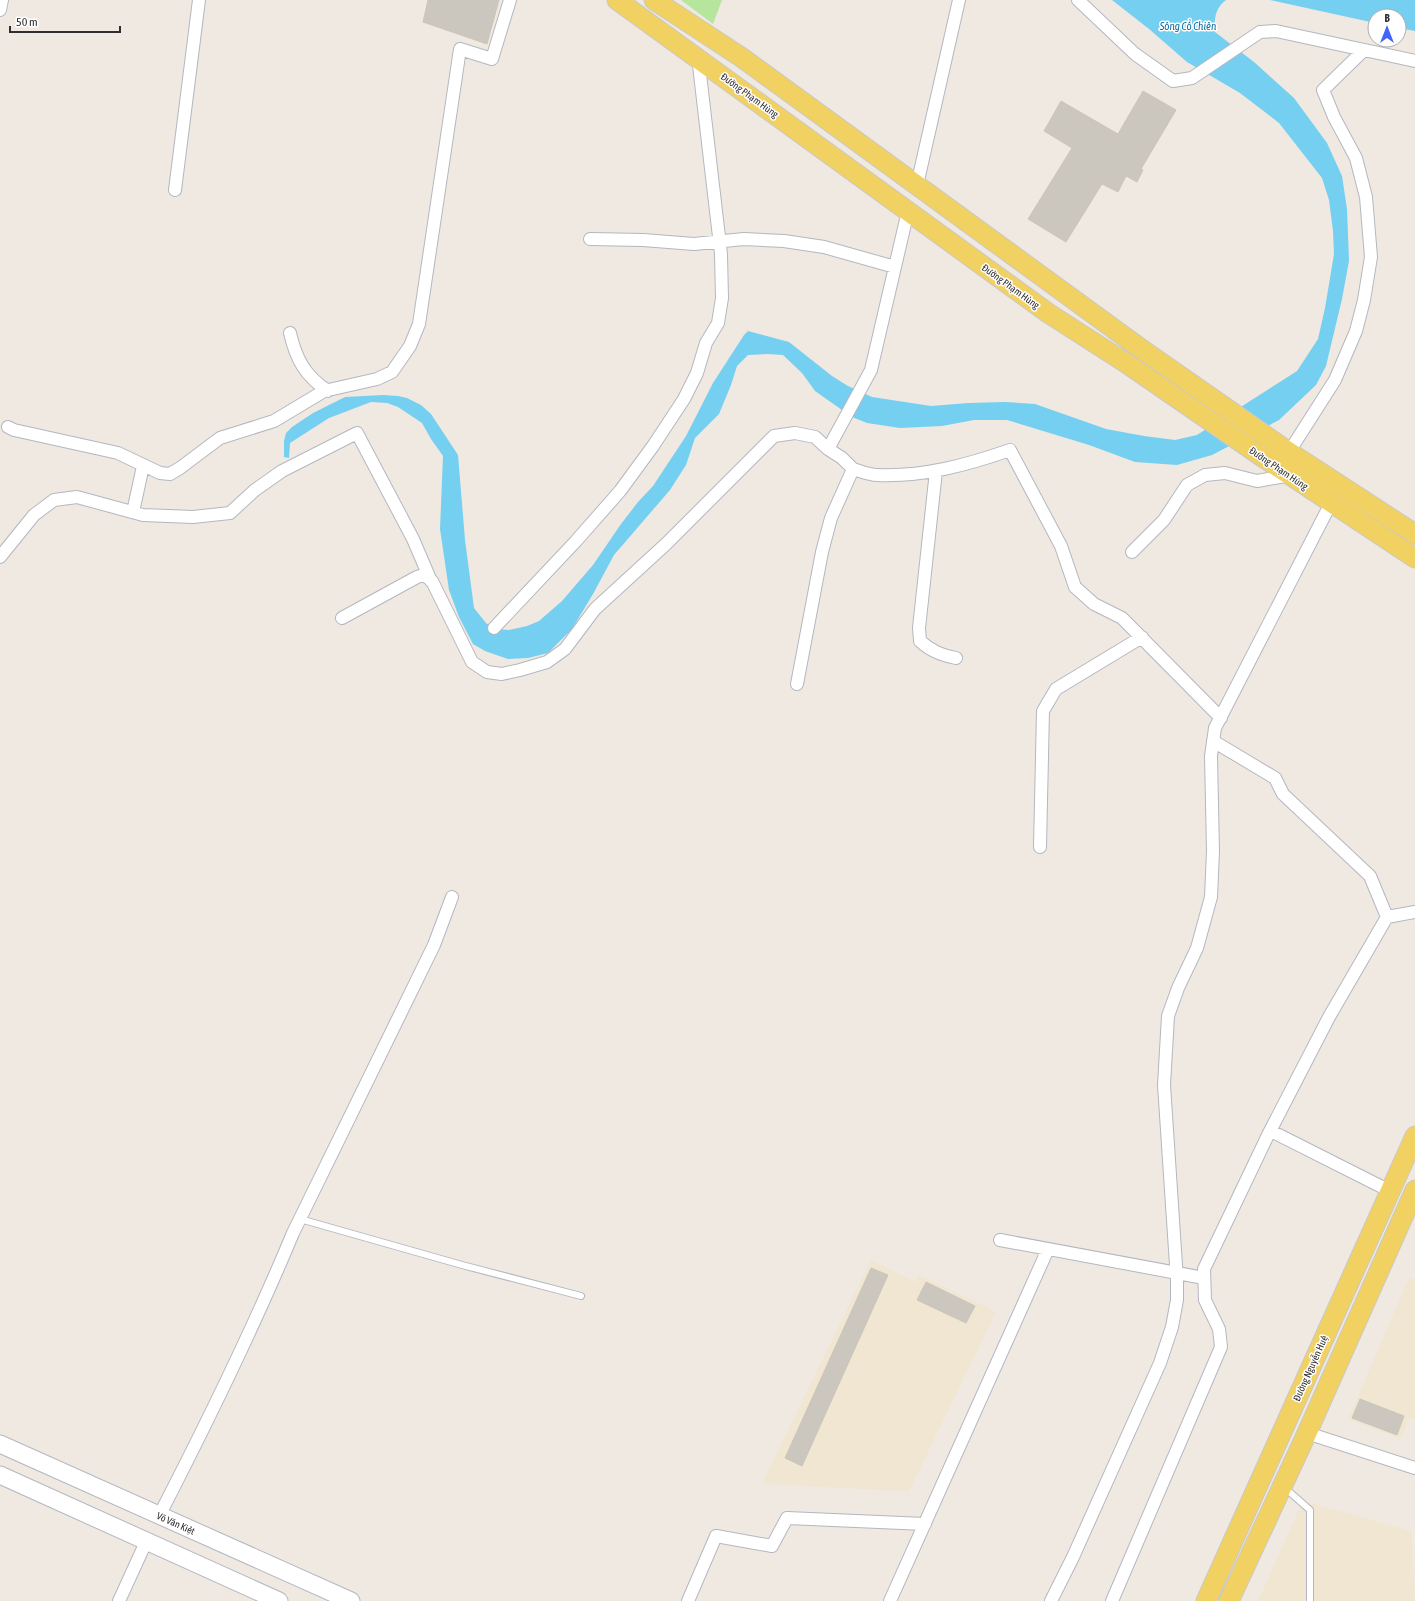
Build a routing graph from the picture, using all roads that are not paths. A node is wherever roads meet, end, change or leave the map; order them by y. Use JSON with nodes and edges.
{"nodes":[{"id":1,"x":2,"y":0,"type":"edge"},
{"id":2,"x":199,"y":0,"type":"edge"},
{"id":3,"x":510,"y":0,"type":"edge"},
{"id":4,"x":618,"y":0,"type":"edge"},
{"id":5,"x":654,"y":0,"type":"edge"},
{"id":6,"x":958,"y":0,"type":"edge"},
{"id":7,"x":1078,"y":0,"type":"edge"},
{"id":8,"x":0,"y":10,"type":"edge"},
{"id":9,"x":1364,"y":50,"type":"junction"},
{"id":10,"x":698,"y":57,"type":"junction"},
{"id":11,"x":741,"y":57,"type":"junction"},
{"id":12,"x":1415,"y":61,"type":"edge"},
{"id":13,"x":724,"y":77,"type":"junction"},
{"id":14,"x":917,"y":186,"type":"junction"},
{"id":15,"x":175,"y":190,"type":"dead end"},
{"id":16,"x":908,"y":211,"type":"junction"},
{"id":17,"x":590,"y":239,"type":"dead end"},
{"id":18,"x":720,"y":242,"type":"junction"},
{"id":19,"x":895,"y":267,"type":"junction"},
{"id":20,"x":290,"y":333,"type":"dead end"},
{"id":21,"x":328,"y":391,"type":"junction"},
{"id":22,"x":8,"y":427,"type":"dead end"},
{"id":23,"x":828,"y":449,"type":"junction"},
{"id":24,"x":1289,"y":452,"type":"junction"},
{"id":25,"x":143,"y":466,"type":"junction"},
{"id":26,"x":853,"y":469,"type":"junction"},
{"id":27,"x":936,"y":471,"type":"junction"},
{"id":28,"x":1292,"y":475,"type":"junction"},
{"id":29,"x":1331,"y":503,"type":"junction"},
{"id":30,"x":133,"y":512,"type":"junction"},
{"id":31,"x":1415,"y":534,"type":"edge"},
{"id":32,"x":1132,"y":552,"type":"dead end"},
{"id":33,"x":0,"y":557,"type":"edge"},
{"id":34,"x":1415,"y":558,"type":"edge"},
{"id":35,"x":432,"y":581,"type":"junction"},
{"id":36,"x":342,"y":618,"type":"dead end"},
{"id":37,"x":494,"y":628,"type":"dead end"},
{"id":38,"x":1142,"y":637,"type":"junction"},
{"id":39,"x":956,"y":658,"type":"dead end"},
{"id":40,"x":797,"y":684,"type":"dead end"},
{"id":41,"x":1220,"y":718,"type":"junction"},
{"id":42,"x":1213,"y":741,"type":"junction"},
{"id":43,"x":1040,"y":847,"type":"dead end"},
{"id":44,"x":452,"y":897,"type":"dead end"},
{"id":45,"x":1415,"y":912,"type":"edge"},
{"id":46,"x":1387,"y":917,"type":"junction"},
{"id":47,"x":1271,"y":1130,"type":"junction"},
{"id":48,"x":1415,"y":1136,"type":"edge"},
{"id":49,"x":1415,"y":1190,"type":"edge"},
{"id":50,"x":1390,"y":1191,"type":"junction"},
{"id":51,"x":300,"y":1219,"type":"junction"},
{"id":52,"x":1000,"y":1240,"type":"dead end"},
{"id":53,"x":1048,"y":1249,"type":"junction"},
{"id":54,"x":1176,"y":1273,"type":"junction"},
{"id":55,"x":1204,"y":1278,"type":"junction"},
{"id":56,"x":581,"y":1296,"type":"dead end"},
{"id":57,"x":1286,"y":1423,"type":"junction"},
{"id":58,"x":1307,"y":1433,"type":"junction"},
{"id":59,"x":0,"y":1444,"type":"edge"},
{"id":60,"x":1415,"y":1468,"type":"edge"},
{"id":61,"x":0,"y":1475,"type":"edge"},
{"id":62,"x":69,"y":1475,"type":"junction"},
{"id":63,"x":1282,"y":1486,"type":"junction"},
{"id":64,"x":58,"y":1501,"type":"junction"},
{"id":65,"x":159,"y":1516,"type":"junction"},
{"id":66,"x":925,"y":1524,"type":"junction"},
{"id":67,"x":146,"y":1542,"type":"junction"},
{"id":68,"x":119,"y":1601,"type":"edge"},
{"id":69,"x":279,"y":1601,"type":"edge"},
{"id":70,"x":351,"y":1601,"type":"edge"},
{"id":71,"x":688,"y":1601,"type":"edge"},
{"id":72,"x":890,"y":1601,"type":"edge"},
{"id":73,"x":1051,"y":1601,"type":"edge"},
{"id":74,"x":1112,"y":1601,"type":"edge"},
{"id":75,"x":1206,"y":1601,"type":"edge"},
{"id":76,"x":1229,"y":1601,"type":"edge"},
{"id":77,"x":1310,"y":1601,"type":"edge"}],
"edges":[{"from":1,"to":8,"type":"street"},
{"from":2,"to":15,"type":"street"},
{"from":3,"to":21,"type":"street"},
{"from":4,"to":10,"type":"main road","name":"Đường Phạm Hùng"},
{"from":5,"to":11,"type":"main road","name":"Đường Phạm Hùng"},
{"from":6,"to":14,"type":"street"},
{"from":7,"to":9,"type":"street"},
{"from":9,"to":12,"type":"street"},
{"from":9,"to":24,"type":"street"},
{"from":10,"to":13,"type":"main road","name":"Đường Phạm Hùng"},
{"from":10,"to":18,"type":"street"},
{"from":11,"to":13,"type":"main road"},
{"from":11,"to":14,"type":"main road","name":"Đường Phạm Hùng"},
{"from":13,"to":16,"type":"main road","name":"Đường Phạm Hùng"},
{"from":14,"to":24,"type":"main road","name":"Đường Phạm Hùng"},
{"from":16,"to":19,"type":"street"},
{"from":16,"to":28,"type":"main road","name":"Đường Phạm Hùng"},
{"from":17,"to":18,"type":"street"},
{"from":18,"to":19,"type":"street"},
{"from":18,"to":37,"type":"street"},
{"from":19,"to":23,"type":"street"},
{"from":20,"to":21,"type":"street"},
{"from":21,"to":25,"type":"street"},
{"from":22,"to":25,"type":"street"},
{"from":23,"to":26,"type":"street"},
{"from":23,"to":35,"type":"street"},
{"from":24,"to":31,"type":"main road","name":"Đường Phạm Hùng"},
{"from":25,"to":30,"type":"street"},
{"from":26,"to":27,"type":"street"},
{"from":26,"to":40,"type":"street"},
{"from":27,"to":38,"type":"street"},
{"from":27,"to":39,"type":"street"},
{"from":28,"to":29,"type":"main road","name":"Đường Phạm Hùng"},
{"from":28,"to":32,"type":"street"},
{"from":29,"to":34,"type":"main road","name":"Đường Phạm Hùng"},
{"from":29,"to":41,"type":"street"},
{"from":30,"to":33,"type":"street"},
{"from":30,"to":35,"type":"street"},
{"from":35,"to":36,"type":"street"},
{"from":38,"to":41,"type":"street"},
{"from":38,"to":43,"type":"street"},
{"from":41,"to":42,"type":"street"},
{"from":42,"to":46,"type":"street"},
{"from":42,"to":54,"type":"street"},
{"from":44,"to":51,"type":"street"},
{"from":45,"to":46,"type":"street"},
{"from":46,"to":47,"type":"street"},
{"from":47,"to":50,"type":"street"},
{"from":47,"to":55,"type":"street"},
{"from":48,"to":50,"type":"main road","name":"Đường Nguyễn Huệ"},
{"from":49,"to":58,"type":"main road"},
{"from":50,"to":57,"type":"main road","name":"Đường Nguyễn Huệ"},
{"from":51,"to":56,"type":"lane"},
{"from":51,"to":65,"type":"street"},
{"from":52,"to":53,"type":"street"},
{"from":53,"to":54,"type":"street"},
{"from":53,"to":66,"type":"street"},
{"from":54,"to":55,"type":"street"},
{"from":54,"to":73,"type":"street"},
{"from":55,"to":74,"type":"street"},
{"from":57,"to":58,"type":"main road"},
{"from":57,"to":75,"type":"main road","name":"Đường Nguyễn Huệ"},
{"from":58,"to":60,"type":"street"},
{"from":58,"to":63,"type":"main road"},
{"from":59,"to":62,"type":"main road","name":"Võ Văn Kiệt"},
{"from":61,"to":64,"type":"main road"},
{"from":62,"to":64,"type":"main road"},
{"from":62,"to":65,"type":"main road","name":"Võ Văn Kiệt"},
{"from":63,"to":76,"type":"main road"},
{"from":63,"to":77,"type":"lane"},
{"from":64,"to":67,"type":"main road"},
{"from":65,"to":70,"type":"main road","name":"Võ Văn Kiệt"},
{"from":66,"to":71,"type":"street"},
{"from":66,"to":72,"type":"street"},
{"from":67,"to":68,"type":"street"},
{"from":67,"to":69,"type":"main road"}]}
